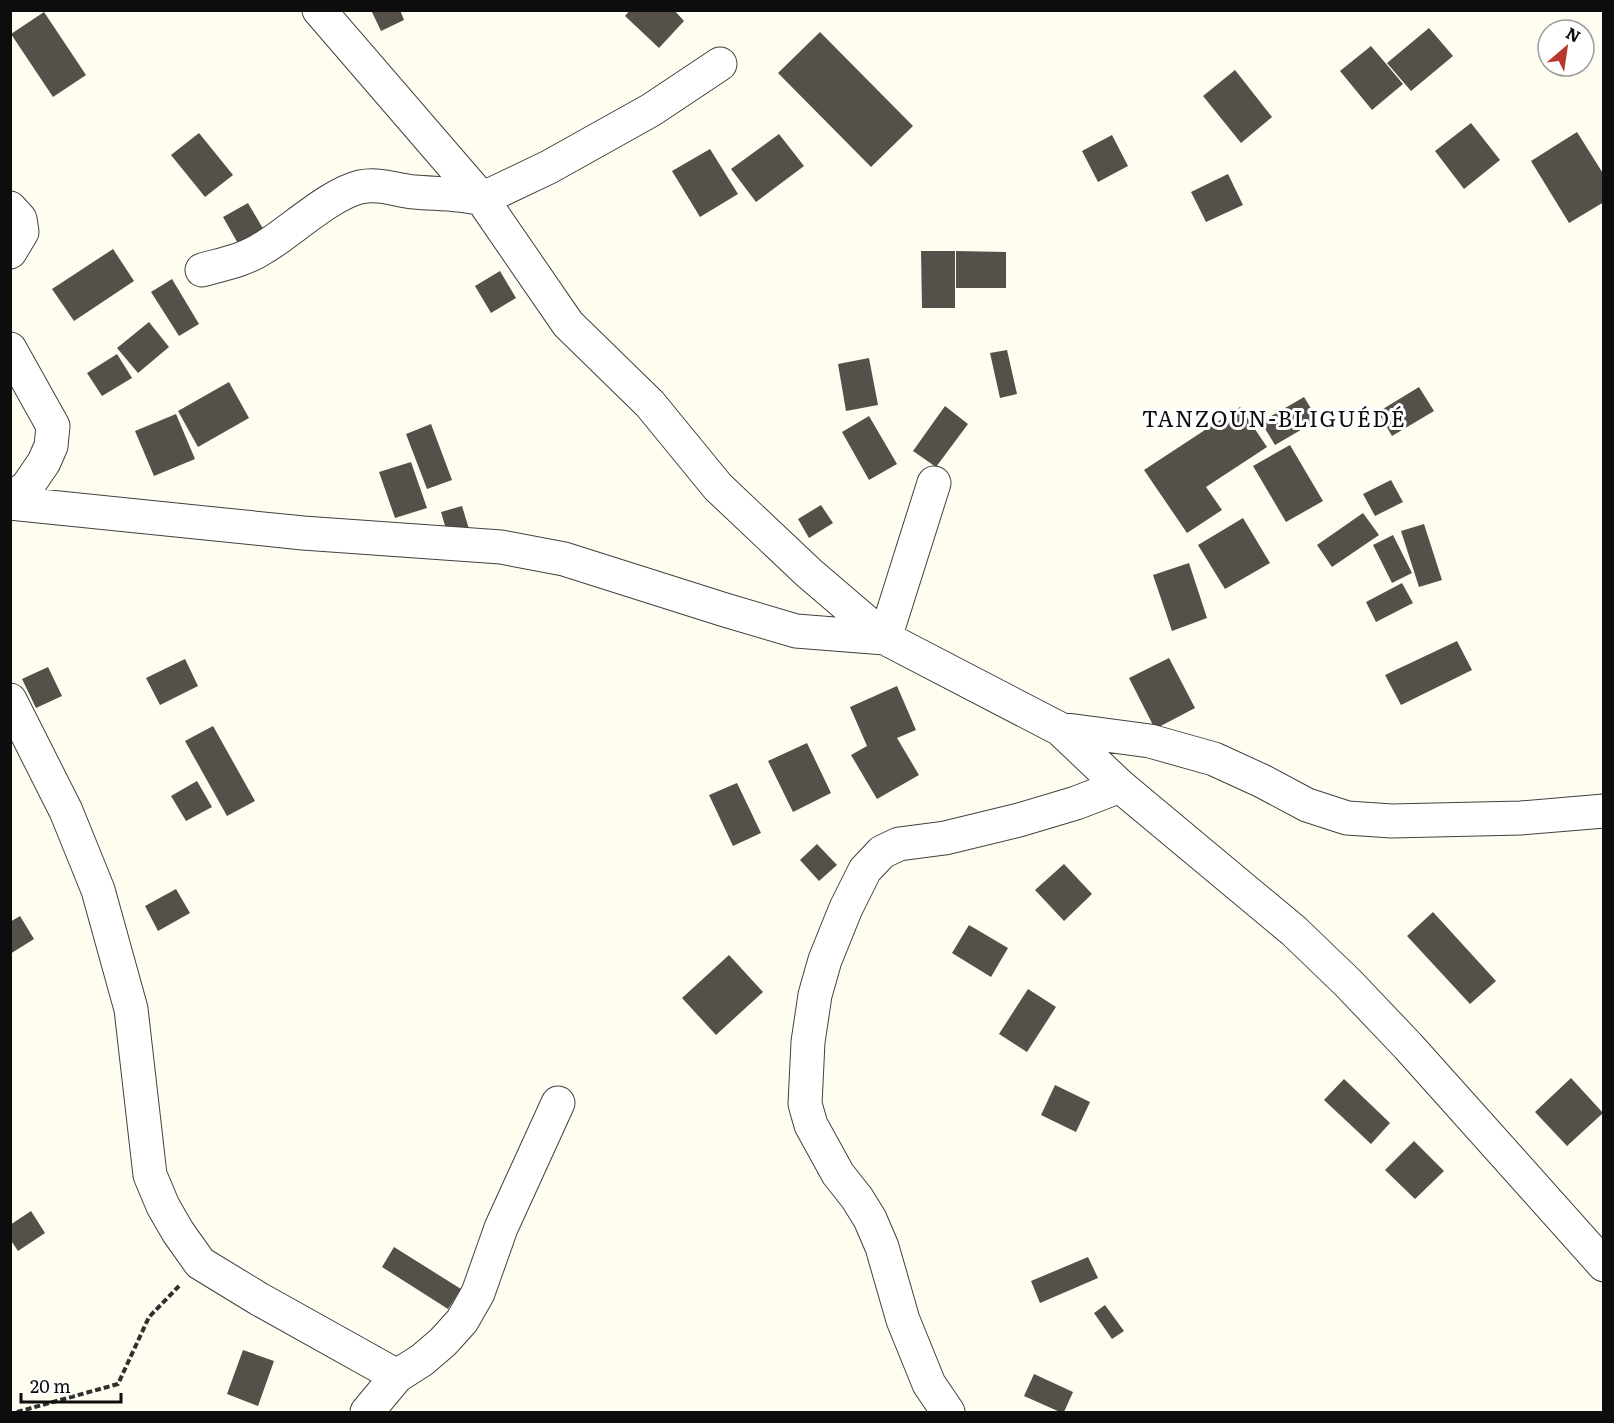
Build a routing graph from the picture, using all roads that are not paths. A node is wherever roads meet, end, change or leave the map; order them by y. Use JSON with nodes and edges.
{"nodes":[{"id":1,"x":319,"y":10,"type":"edge"},
{"id":2,"x":720,"y":64,"type":"dead end"},
{"id":3,"x":482,"y":199,"type":"junction"},
{"id":4,"x":10,"y":208,"type":"edge"},
{"id":5,"x":10,"y":252,"type":"edge"},
{"id":6,"x":202,"y":270,"type":"dead end"},
{"id":7,"x":10,"y":349,"type":"edge"},
{"id":8,"x":934,"y":483,"type":"dead end"},
{"id":9,"x":10,"y":499,"type":"edge"},
{"id":10,"x":10,"y":503,"type":"edge"},
{"id":11,"x":885,"y":638,"type":"junction"},
{"id":12,"x":10,"y":700,"type":"edge"},
{"id":13,"x":1060,"y":729,"type":"junction"},
{"id":14,"x":1120,"y":786,"type":"junction"},
{"id":15,"x":1604,"y":812,"type":"edge"},
{"id":16,"x":558,"y":1103,"type":"dead end"},
{"id":17,"x":1604,"y":1265,"type":"edge"},
{"id":18,"x":397,"y":1376,"type":"junction"},
{"id":19,"x":368,"y":1413,"type":"edge"},
{"id":20,"x":948,"y":1413,"type":"edge"}],
"edges":[{"from":1,"to":3,"type":"street"},
{"from":2,"to":3,"type":"street"},
{"from":3,"to":6,"type":"street"},
{"from":3,"to":11,"type":"street"},
{"from":4,"to":5,"type":"street"},
{"from":7,"to":9,"type":"street"},
{"from":8,"to":11,"type":"street"},
{"from":10,"to":11,"type":"street"},
{"from":11,"to":13,"type":"street"},
{"from":12,"to":18,"type":"street"},
{"from":13,"to":14,"type":"street"},
{"from":13,"to":15,"type":"street"},
{"from":14,"to":17,"type":"street"},
{"from":14,"to":20,"type":"street"},
{"from":16,"to":18,"type":"street"},
{"from":18,"to":19,"type":"street"}]}
